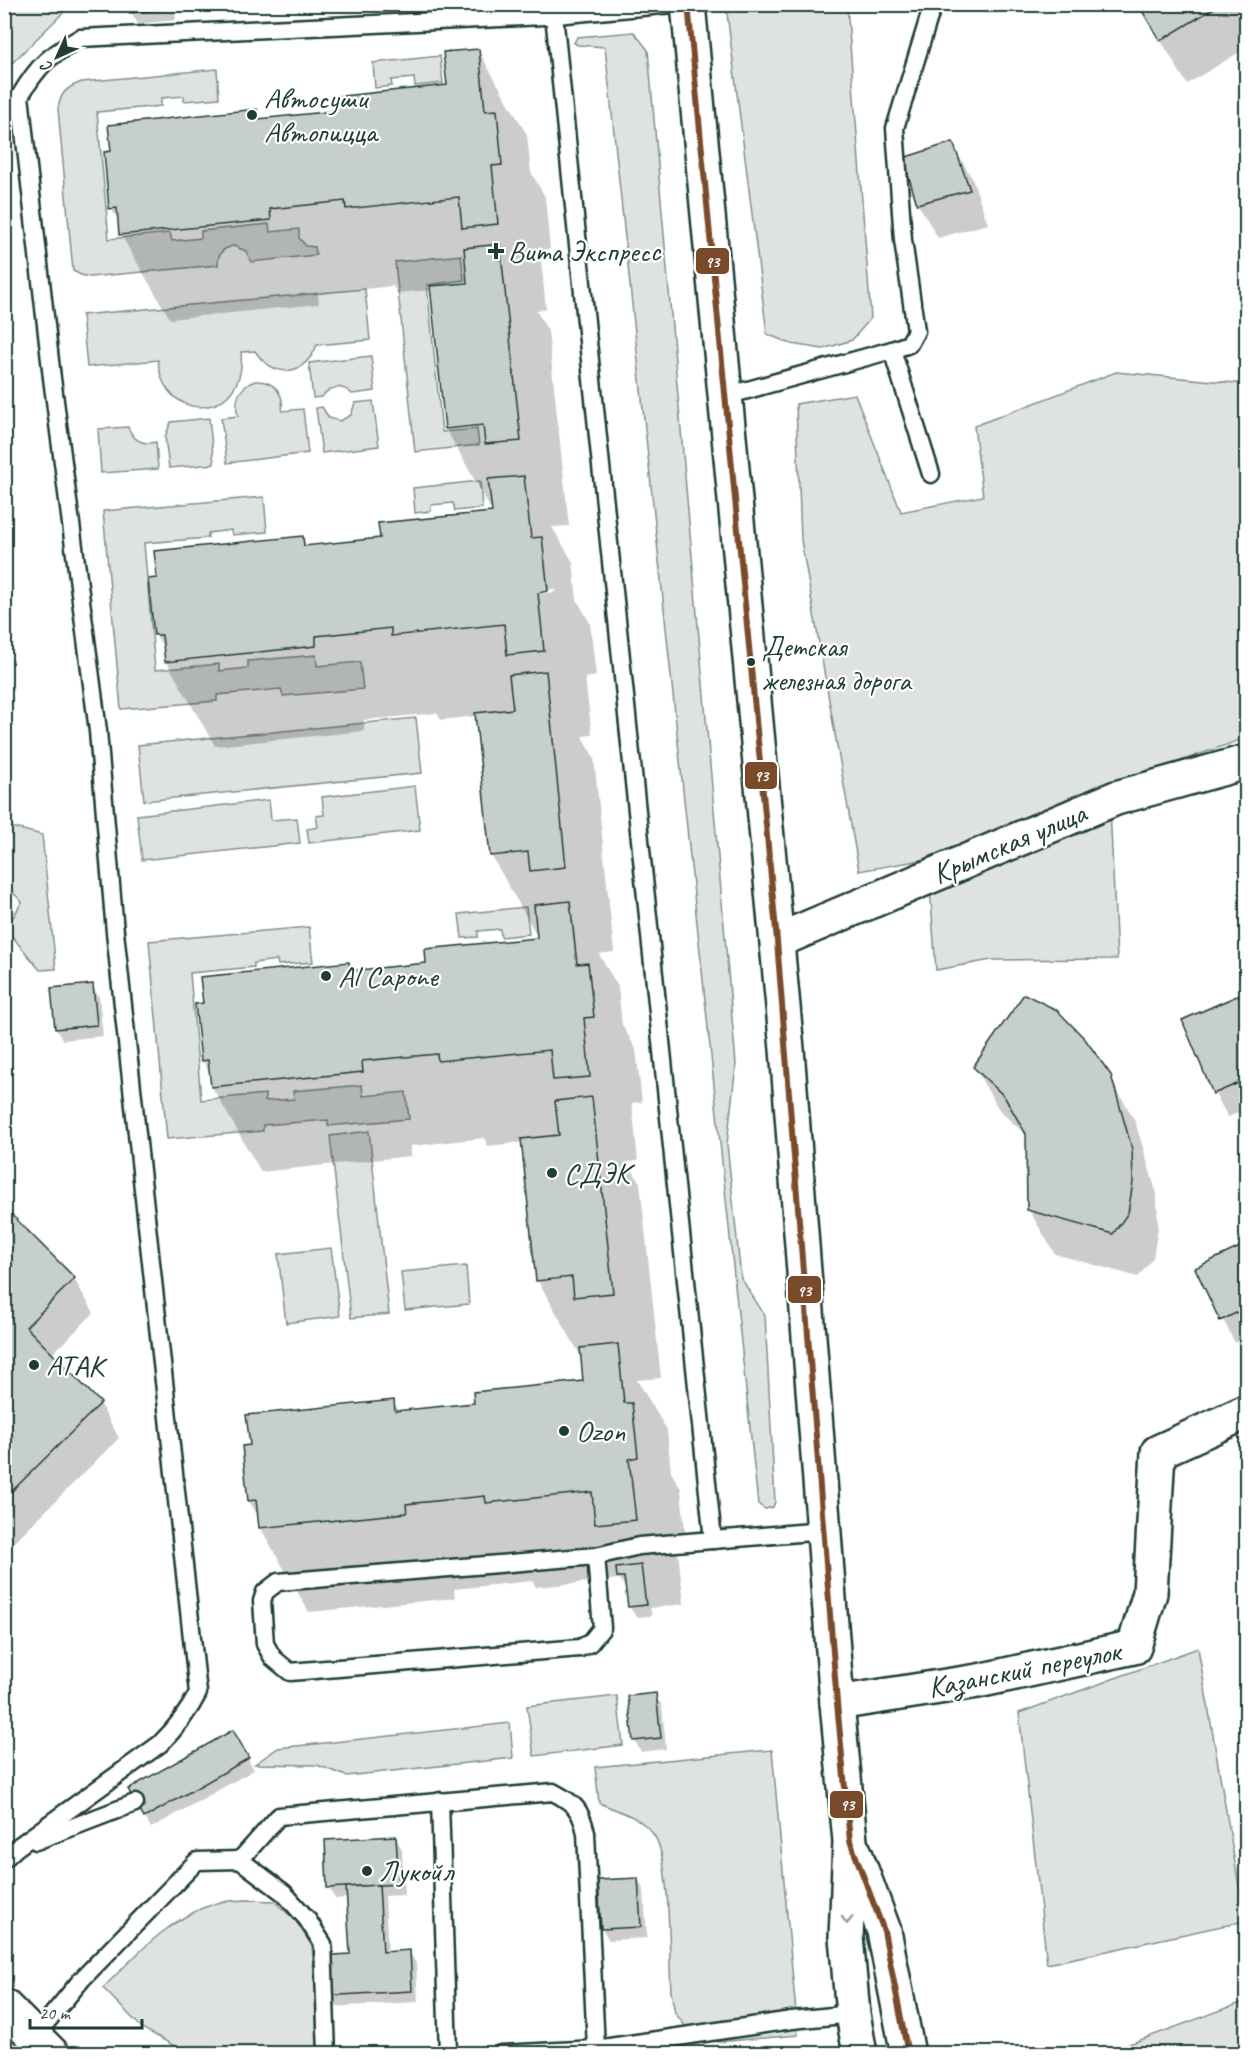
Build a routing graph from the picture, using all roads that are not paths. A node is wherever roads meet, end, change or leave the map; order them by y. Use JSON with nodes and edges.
{"nodes":[{"id":1,"x":673,"y":4,"type":"edge"},
{"id":2,"x":688,"y":4,"type":"edge"},
{"id":3,"x":933,"y":4,"type":"edge"},
{"id":4,"x":554,"y":15,"type":"junction"},
{"id":5,"x":892,"y":350,"type":"junction"},
{"id":6,"x":726,"y":396,"type":"junction"},
{"id":7,"x":931,"y":474,"type":"dead end"},
{"id":8,"x":1246,"y":762,"type":"edge"},
{"id":9,"x":777,"y":941,"type":"junction"},
{"id":10,"x":1246,"y":1412,"type":"edge"},
{"id":11,"x":824,"y":1532,"type":"junction"},
{"id":12,"x":713,"y":1540,"type":"junction"},
{"id":13,"x":596,"y":1556,"type":"junction"},
{"id":14,"x":837,"y":1703,"type":"junction"},
{"id":15,"x":440,"y":1801,"type":"junction"},
{"id":16,"x":135,"y":1803,"type":"dead end"},
{"id":17,"x":850,"y":1841,"type":"junction"},
{"id":18,"x":10,"y":1854,"type":"edge"},
{"id":19,"x":240,"y":1860,"type":"junction"},
{"id":20,"x":4,"y":2006,"type":"edge"},
{"id":21,"x":853,"y":2014,"type":"junction"},
{"id":22,"x":37,"y":2048,"type":"edge"},
{"id":23,"x":596,"y":2049,"type":"junction"},
{"id":24,"x":327,"y":2054,"type":"edge"},
{"id":25,"x":448,"y":2054,"type":"edge"},
{"id":26,"x":501,"y":2054,"type":"edge"},
{"id":27,"x":860,"y":2054,"type":"edge"},
{"id":28,"x":908,"y":2054,"type":"edge"}],
"edges":[{"from":1,"to":4,"type":"lane"},
{"from":2,"to":6,"type":"main road"},
{"from":3,"to":5,"type":"lane"},
{"from":4,"to":12,"type":"lane"},
{"from":4,"to":18,"type":"lane"},
{"from":5,"to":6,"type":"lane"},
{"from":5,"to":7,"type":"lane"},
{"from":6,"to":9,"type":"main road"},
{"from":8,"to":9,"type":"main road","name":"Крымская улица"},
{"from":9,"to":11,"type":"main road"},
{"from":10,"to":14,"type":"main road","name":"Казанский переулок"},
{"from":11,"to":12,"type":"lane"},
{"from":11,"to":14,"type":"main road"},
{"from":12,"to":13,"type":"lane"},
{"from":13,"to":13,"type":"lane"},
{"from":14,"to":17,"type":"main road"},
{"from":15,"to":19,"type":"lane"},
{"from":15,"to":23,"type":"lane"},
{"from":15,"to":25,"type":"lane"},
{"from":16,"to":18,"type":"lane"},
{"from":17,"to":21,"type":"main road","one_way":true},
{"from":17,"to":28,"type":"main road"},
{"from":19,"to":22,"type":"lane"},
{"from":19,"to":24,"type":"lane"},
{"from":20,"to":22,"type":"main road"},
{"from":21,"to":23,"type":"lane"},
{"from":21,"to":27,"type":"main road"},
{"from":23,"to":26,"type":"lane"}]}
